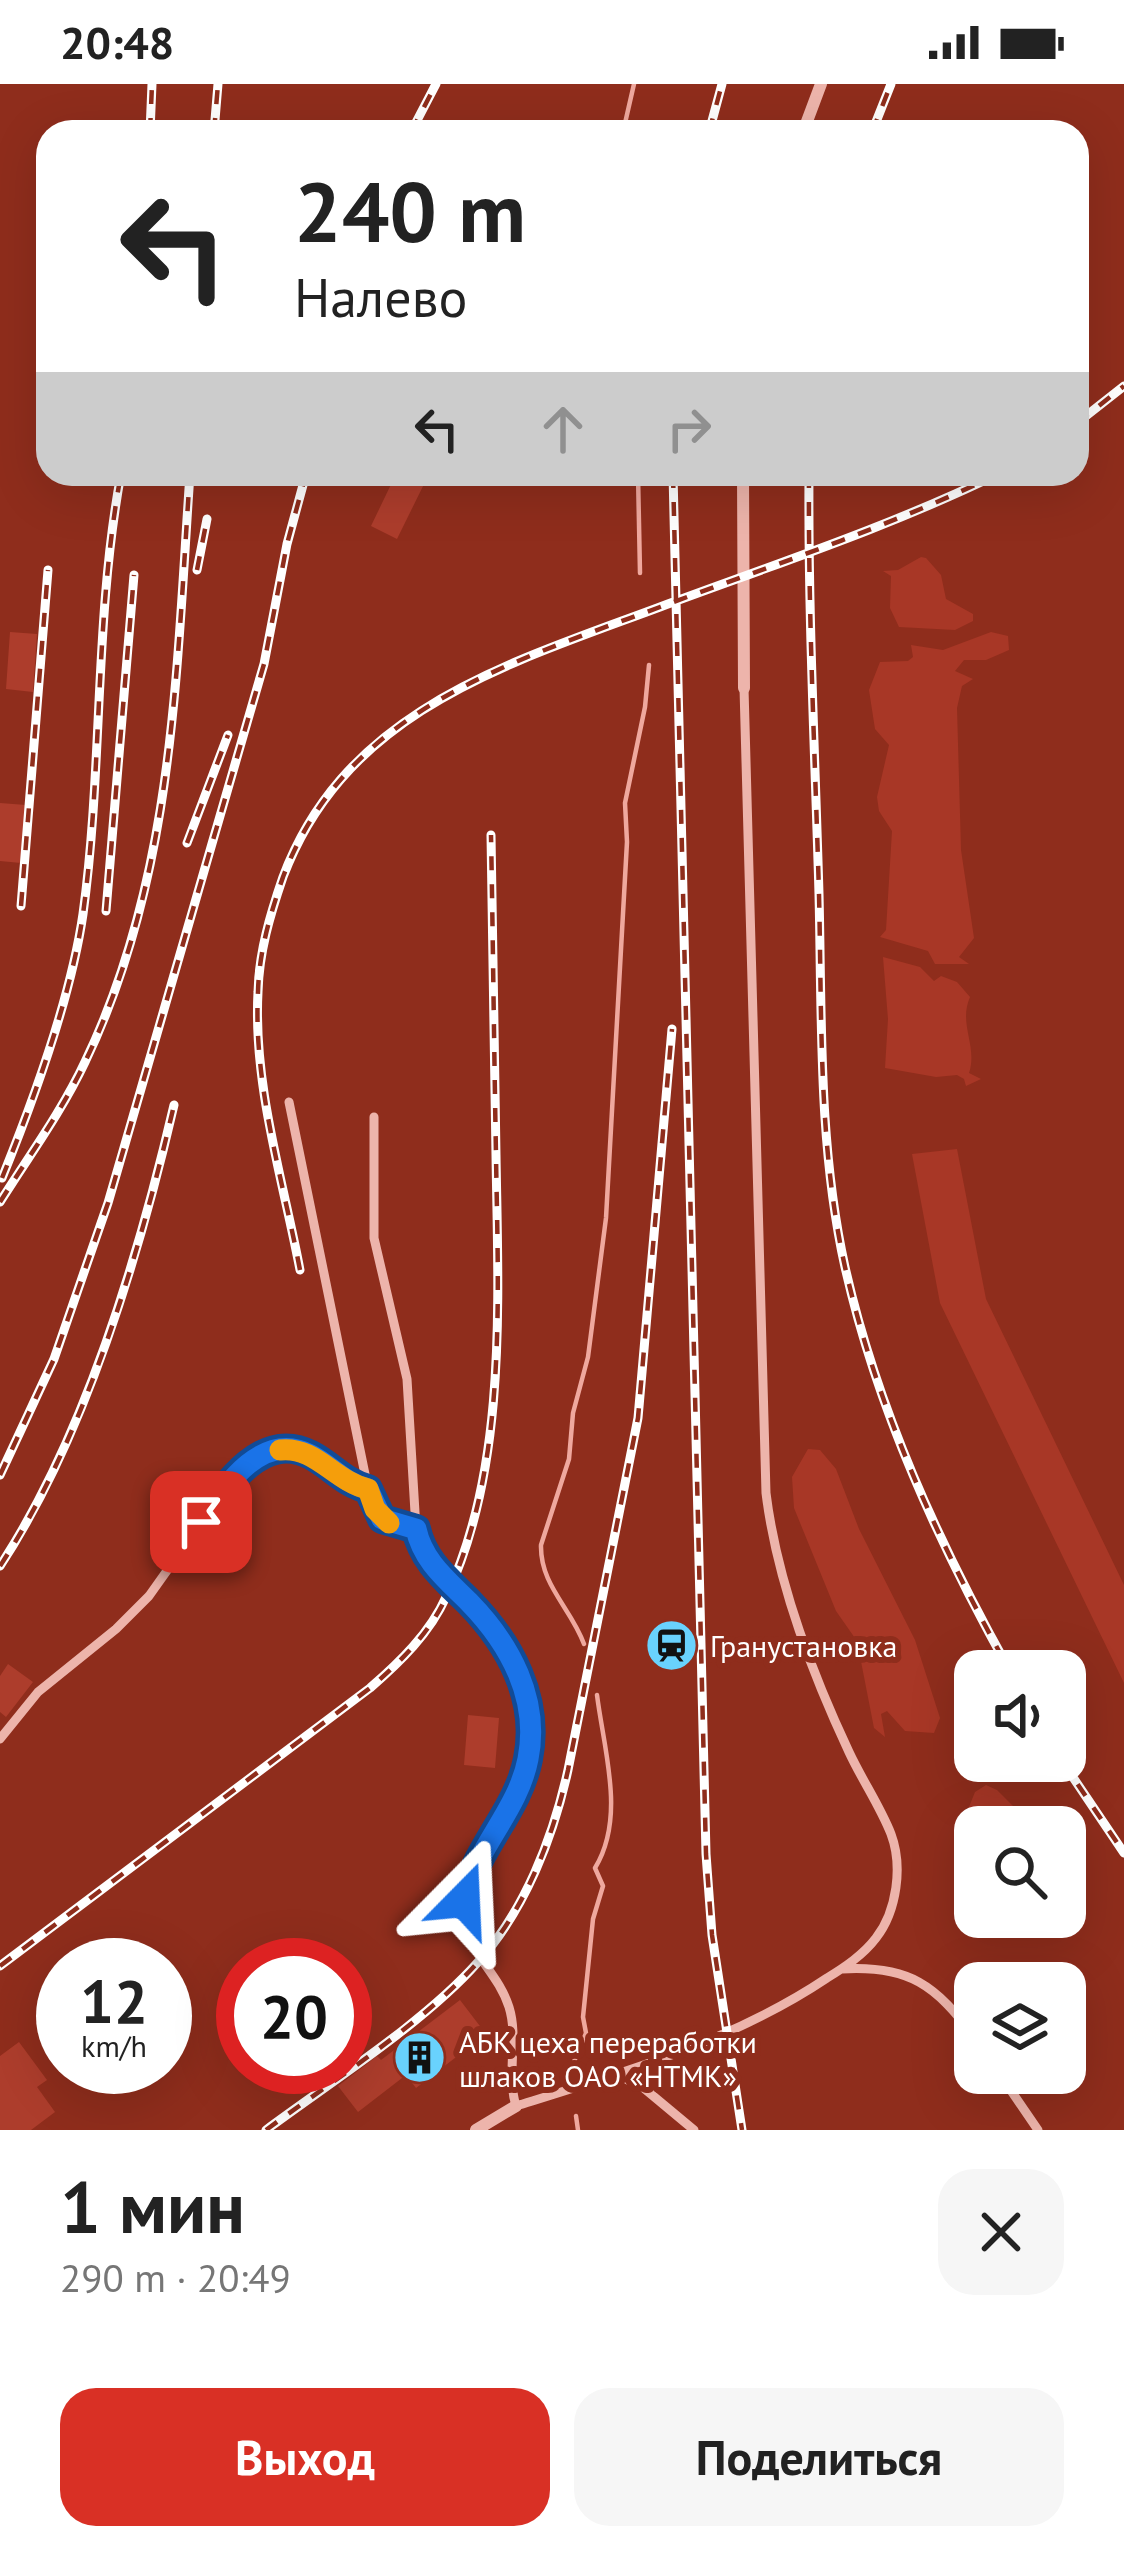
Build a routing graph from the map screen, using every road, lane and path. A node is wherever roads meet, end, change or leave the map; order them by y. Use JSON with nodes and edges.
{"nodes":[{"id":1,"x":821,"y":84,"type":"edge"},
{"id":2,"x":808,"y":120,"type":"edge"},
{"id":3,"x":743,"y":486,"type":"edge"},
{"id":4,"x":744,"y":688,"type":"joint"},
{"id":5,"x":289,"y":1102,"type":"dead end"},
{"id":6,"x":374,"y":1117,"type":"dead end"},
{"id":7,"x":368,"y":1489,"type":"junction"},
{"id":8,"x":416,"y":1529,"type":"junction"},
{"id":9,"x":0,"y":1739,"type":"edge"},
{"id":10,"x":842,"y":1969,"type":"junction"},
{"id":11,"x":954,"y":2010,"type":"edge"},
{"id":12,"x":615,"y":2075,"type":"junction"},
{"id":13,"x":1013,"y":2094,"type":"edge"},
{"id":14,"x":516,"y":2106,"type":"junction"},
{"id":15,"x":476,"y":2130,"type":"edge"},
{"id":16,"x":694,"y":2130,"type":"edge"},
{"id":17,"x":1038,"y":2130,"type":"edge"}],
"edges":[{"from":1,"to":2,"type":"street"},
{"from":3,"to":4,"type":"street"},
{"from":4,"to":10,"type":"lane"},
{"from":5,"to":7,"type":"lane"},
{"from":6,"to":8,"type":"lane"},
{"from":7,"to":8,"type":"lane"},
{"from":7,"to":9,"type":"lane"},
{"from":8,"to":14,"type":"lane"},
{"from":10,"to":11,"type":"lane"},
{"from":10,"to":12,"type":"lane"},
{"from":12,"to":14,"type":"lane"},
{"from":12,"to":16,"type":"lane"},
{"from":13,"to":17,"type":"lane"},
{"from":14,"to":15,"type":"street"}]}
